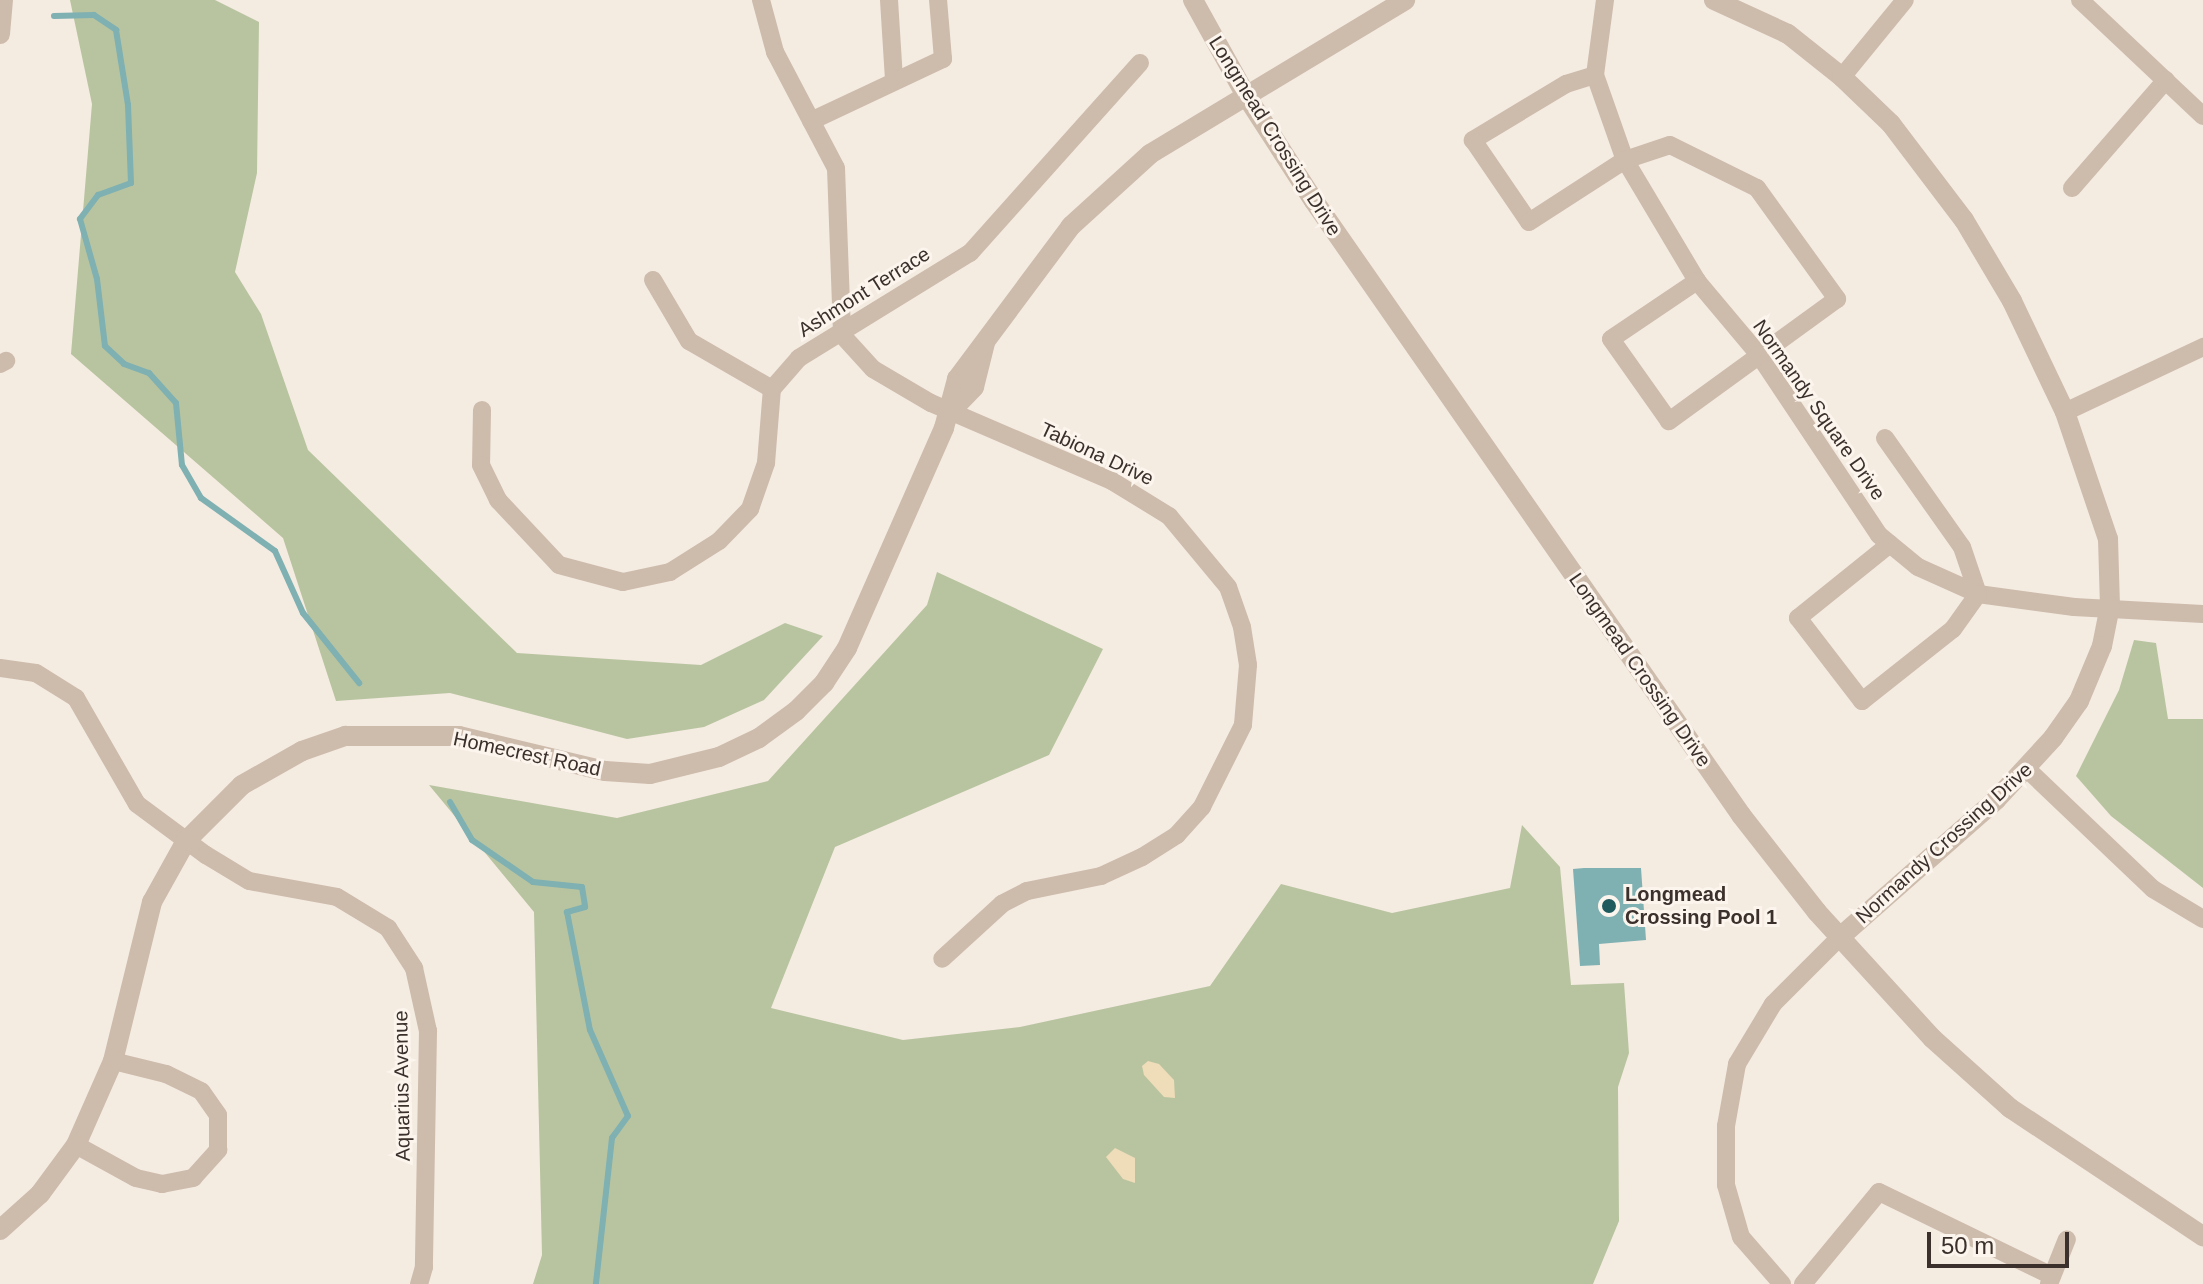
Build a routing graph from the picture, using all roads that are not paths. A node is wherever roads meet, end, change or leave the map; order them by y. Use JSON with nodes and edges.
{"nodes":[{"id":1,"x":3,"y":0,"type":"edge"},
{"id":2,"x":761,"y":0,"type":"edge"},
{"id":3,"x":889,"y":0,"type":"edge"},
{"id":4,"x":938,"y":0,"type":"edge"},
{"id":5,"x":1193,"y":0,"type":"edge"},
{"id":6,"x":1405,"y":0,"type":"edge"},
{"id":7,"x":1605,"y":0,"type":"edge"},
{"id":8,"x":1714,"y":0,"type":"edge"},
{"id":9,"x":1905,"y":0,"type":"edge"},
{"id":10,"x":2080,"y":0,"type":"edge"},
{"id":11,"x":0,"y":34,"type":"edge"},
{"id":12,"x":1140,"y":63,"type":"dead end"},
{"id":13,"x":1595,"y":75,"type":"junction"},
{"id":14,"x":1842,"y":77,"type":"junction"},
{"id":15,"x":894,"y":79,"type":"junction"},
{"id":16,"x":2166,"y":80,"type":"junction"},
{"id":17,"x":1245,"y":94,"type":"junction"},
{"id":18,"x":2203,"y":116,"type":"edge"},
{"id":19,"x":811,"y":121,"type":"junction"},
{"id":20,"x":1625,"y":160,"type":"junction"},
{"id":21,"x":2072,"y":188,"type":"dead end"},
{"id":22,"x":653,"y":280,"type":"dead end"},
{"id":23,"x":1697,"y":281,"type":"junction"},
{"id":24,"x":842,"y":335,"type":"junction"},
{"id":25,"x":2203,"y":347,"type":"edge"},
{"id":26,"x":1759,"y":355,"type":"junction"},
{"id":27,"x":772,"y":389,"type":"junction"},
{"id":28,"x":482,"y":410,"type":"dead end"},
{"id":29,"x":950,"y":412,"type":"junction"},
{"id":30,"x":2065,"y":412,"type":"junction"},
{"id":31,"x":1885,"y":438,"type":"dead end"},
{"id":32,"x":1890,"y":544,"type":"junction"},
{"id":33,"x":1978,"y":594,"type":"junction"},
{"id":34,"x":2110,"y":606,"type":"junction"},
{"id":35,"x":2203,"y":614,"type":"edge"},
{"id":36,"x":0,"y":668,"type":"edge"},
{"id":37,"x":2027,"y":769,"type":"junction"},
{"id":38,"x":186,"y":841,"type":"junction"},
{"id":39,"x":2203,"y":919,"type":"edge"},
{"id":40,"x":1839,"y":938,"type":"junction"},
{"id":41,"x":942,"y":959,"type":"dead end"},
{"id":42,"x":113,"y":1061,"type":"junction"},
{"id":43,"x":76,"y":1145,"type":"junction"},
{"id":44,"x":0,"y":1230,"type":"edge"},
{"id":45,"x":2203,"y":1236,"type":"edge"},
{"id":46,"x":2067,"y":1239,"type":"dead end"},
{"id":47,"x":2050,"y":1280,"type":"edge"},
{"id":48,"x":419,"y":1284,"type":"edge"},
{"id":49,"x":1782,"y":1284,"type":"edge"},
{"id":50,"x":1803,"y":1284,"type":"edge"}],
"edges":[{"from":1,"to":11,"type":"street"},
{"from":2,"to":19,"type":"street"},
{"from":3,"to":15,"type":"street"},
{"from":4,"to":15,"type":"street"},
{"from":5,"to":17,"type":"street","name":"Longmead Crossing Drive"},
{"from":6,"to":17,"type":"street"},
{"from":7,"to":13,"type":"street","name":"Normandy Square Drive"},
{"from":8,"to":14,"type":"street","name":"Normandy Crossing Drive"},
{"from":9,"to":14,"type":"street"},
{"from":10,"to":16,"type":"street"},
{"from":12,"to":24,"type":"street","name":"Ashmont Terrace"},
{"from":13,"to":20,"type":"street","name":"Normandy Square Drive"},
{"from":13,"to":20,"type":"street"},
{"from":14,"to":30,"type":"street","name":"Normandy Crossing Drive"},
{"from":15,"to":19,"type":"street"},
{"from":16,"to":18,"type":"street"},
{"from":16,"to":21,"type":"street"},
{"from":17,"to":29,"type":"street","name":"Homecrest Road"},
{"from":17,"to":40,"type":"street","name":"Longmead Crossing Drive"},
{"from":19,"to":24,"type":"street"},
{"from":20,"to":23,"type":"street","name":"Normandy Square Drive"},
{"from":20,"to":26,"type":"street"},
{"from":22,"to":27,"type":"street"},
{"from":23,"to":26,"type":"street","name":"Normandy Square Drive"},
{"from":23,"to":26,"type":"street"},
{"from":24,"to":27,"type":"street","name":"Ashmont Terrace"},
{"from":24,"to":29,"type":"street","name":"Tabiona Drive"},
{"from":25,"to":30,"type":"street"},
{"from":26,"to":32,"type":"street","name":"Normandy Square Drive"},
{"from":27,"to":28,"type":"street"},
{"from":29,"to":38,"type":"street","name":"Homecrest Road"},
{"from":29,"to":41,"type":"street","name":"Tabiona Drive"},
{"from":30,"to":34,"type":"street","name":"Normandy Crossing Drive"},
{"from":31,"to":33,"type":"street"},
{"from":32,"to":33,"type":"street","name":"Normandy Square Drive"},
{"from":32,"to":33,"type":"street"},
{"from":33,"to":34,"type":"street","name":"Normandy Square Drive"},
{"from":34,"to":35,"type":"street","name":"Normandy Square Drive"},
{"from":34,"to":37,"type":"street","name":"Normandy Crossing Drive"},
{"from":36,"to":38,"type":"street","name":"Aquarius Avenue"},
{"from":37,"to":39,"type":"street"},
{"from":37,"to":40,"type":"street","name":"Normandy Crossing Drive"},
{"from":38,"to":42,"type":"street","name":"Homecrest Road"},
{"from":38,"to":48,"type":"street","name":"Aquarius Avenue"},
{"from":40,"to":45,"type":"street","name":"Longmead Crossing Drive"},
{"from":40,"to":49,"type":"street"},
{"from":42,"to":43,"type":"street","name":"Homecrest Road"},
{"from":42,"to":43,"type":"street"},
{"from":43,"to":44,"type":"street","name":"Homecrest Road"},
{"from":46,"to":47,"type":"street"},
{"from":47,"to":50,"type":"street"}]}
